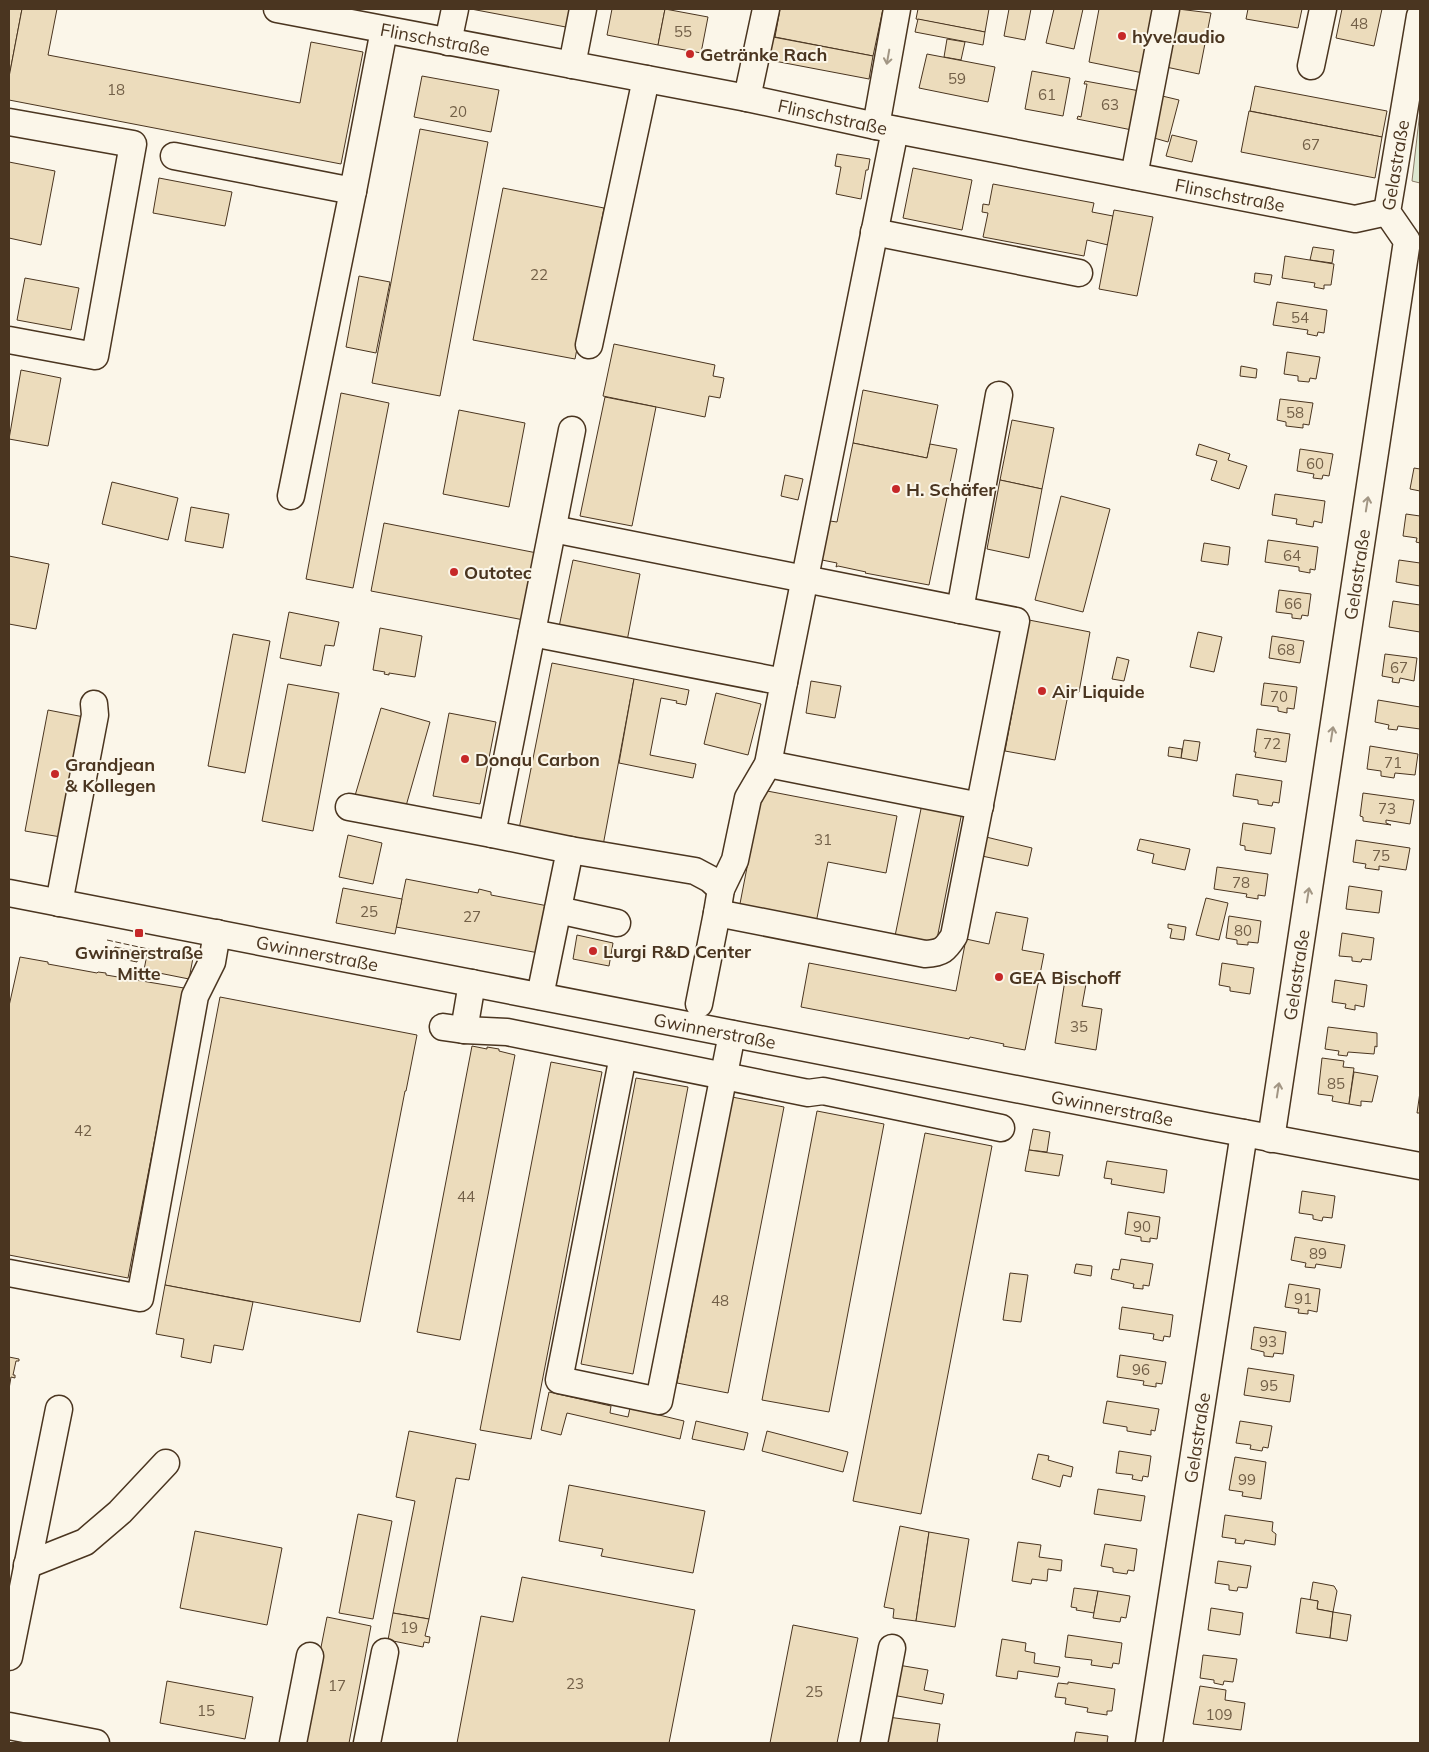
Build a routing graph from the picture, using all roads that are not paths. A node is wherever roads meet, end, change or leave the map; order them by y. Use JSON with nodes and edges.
{"nodes":[{"id":1,"x":278,"y":9,"type":"edge"},
{"id":2,"x":454,"y":9,"type":"edge"},
{"id":3,"x":583,"y":9,"type":"edge"},
{"id":4,"x":766,"y":9,"type":"edge"},
{"id":5,"x":897,"y":9,"type":"edge"},
{"id":6,"x":1166,"y":9,"type":"edge"},
{"id":7,"x":1323,"y":9,"type":"edge"},
{"id":8,"x":1420,"y":16,"type":"edge"},
{"id":9,"x":384,"y":30,"type":"junction"},
{"id":10,"x":448,"y":42,"type":"junction"},
{"id":11,"x":572,"y":65,"type":"junction"},
{"id":12,"x":1311,"y":66,"type":"dead end"},
{"id":13,"x":646,"y":79,"type":"junction"},
{"id":14,"x":747,"y":98,"type":"junction"},
{"id":15,"x":9,"y":122,"type":"edge"},
{"id":16,"x":885,"y":128,"type":"junction"},
{"id":17,"x":174,"y":156,"type":"dead end"},
{"id":18,"x":1134,"y":176,"type":"junction"},
{"id":19,"x":352,"y":190,"type":"junction"},
{"id":20,"x":1387,"y":212,"type":"junction"},
{"id":21,"x":874,"y":232,"type":"junction"},
{"id":22,"x":1078,"y":272,"type":"dead end"},
{"id":23,"x":9,"y":340,"type":"edge"},
{"id":24,"x":589,"y":345,"type":"dead end"},
{"id":25,"x":999,"y":395,"type":"dead end"},
{"id":26,"x":572,"y":430,"type":"dead end"},
{"id":27,"x":291,"y":496,"type":"dead end"},
{"id":28,"x":553,"y":529,"type":"junction"},
{"id":29,"x":805,"y":580,"type":"junction"},
{"id":30,"x":960,"y":610,"type":"junction"},
{"id":31,"x":532,"y":633,"type":"junction"},
{"id":32,"x":784,"y":682,"type":"junction"},
{"id":33,"x":94,"y":704,"type":"dead end"},
{"id":34,"x":768,"y":764,"type":"junction"},
{"id":35,"x":980,"y":806,"type":"junction"},
{"id":36,"x":349,"y":807,"type":"dead end"},
{"id":37,"x":492,"y":834,"type":"junction"},
{"id":38,"x":570,"y":850,"type":"junction"},
{"id":39,"x":9,"y":893,"type":"edge"},
{"id":40,"x":719,"y":901,"type":"junction"},
{"id":41,"x":59,"y":903,"type":"junction"},
{"id":42,"x":558,"y":910,"type":"junction"},
{"id":43,"x":618,"y":923,"type":"dead end"},
{"id":44,"x":217,"y":934,"type":"junction"},
{"id":45,"x":472,"y":984,"type":"junction"},
{"id":46,"x":540,"y":996,"type":"junction"},
{"id":47,"x":699,"y":1004,"type":"dead end"},
{"id":48,"x":732,"y":1034,"type":"junction"},
{"id":49,"x":623,"y":1056,"type":"junction"},
{"id":50,"x":723,"y":1076,"type":"junction"},
{"id":51,"x":1001,"y":1128,"type":"dead end"},
{"id":52,"x":1244,"y":1133,"type":"junction"},
{"id":53,"x":1271,"y":1138,"type":"junction"},
{"id":54,"x":1420,"y":1166,"type":"edge"},
{"id":55,"x":9,"y":1273,"type":"edge"},
{"id":56,"x":59,"y":1409,"type":"dead end"},
{"id":57,"x":166,"y":1463,"type":"dead end"},
{"id":58,"x":27,"y":1565,"type":"junction"},
{"id":59,"x":892,"y":1648,"type":"dead end"},
{"id":60,"x":385,"y":1652,"type":"dead end"},
{"id":61,"x":310,"y":1656,"type":"dead end"},
{"id":62,"x":9,"y":1657,"type":"edge"},
{"id":63,"x":9,"y":1726,"type":"edge"},
{"id":64,"x":96,"y":1743,"type":"edge"},
{"id":65,"x":293,"y":1743,"type":"edge"},
{"id":66,"x":367,"y":1743,"type":"edge"},
{"id":67,"x":874,"y":1743,"type":"edge"},
{"id":68,"x":1149,"y":1743,"type":"edge"}],
"edges":[{"from":1,"to":9,"type":"street","name":"Flinschstraße"},
{"from":2,"to":10,"type":"street"},
{"from":3,"to":11,"type":"street"},
{"from":4,"to":14,"type":"street"},
{"from":5,"to":16,"type":"street","one_way":true},
{"from":6,"to":18,"type":"street"},
{"from":7,"to":12,"type":"street"},
{"from":8,"to":20,"type":"street","name":"Gelastraße"},
{"from":9,"to":10,"type":"street","name":"Flinschstraße"},
{"from":9,"to":19,"type":"street"},
{"from":10,"to":11,"type":"street","name":"Flinschstraße"},
{"from":11,"to":13,"type":"street","name":"Flinschstraße"},
{"from":13,"to":14,"type":"street","name":"Flinschstraße"},
{"from":13,"to":24,"type":"street"},
{"from":14,"to":16,"type":"street","name":"Flinschstraße"},
{"from":15,"to":23,"type":"street"},
{"from":16,"to":18,"type":"street","name":"Flinschstraße"},
{"from":16,"to":21,"type":"street"},
{"from":17,"to":19,"type":"street"},
{"from":18,"to":20,"type":"street","name":"Flinschstraße"},
{"from":19,"to":27,"type":"street"},
{"from":53,"to":20,"type":"street","name":"Gelastraße","one_way":true},
{"from":21,"to":22,"type":"street"},
{"from":21,"to":29,"type":"street"},
{"from":25,"to":30,"type":"street"},
{"from":26,"to":28,"type":"street"},
{"from":28,"to":29,"type":"street"},
{"from":28,"to":31,"type":"street"},
{"from":29,"to":30,"type":"street"},
{"from":29,"to":32,"type":"street"},
{"from":30,"to":35,"type":"street"},
{"from":31,"to":32,"type":"street"},
{"from":31,"to":37,"type":"street"},
{"from":32,"to":34,"type":"street"},
{"from":33,"to":41,"type":"street"},
{"from":34,"to":35,"type":"street"},
{"from":34,"to":40,"type":"street"},
{"from":35,"to":40,"type":"street"},
{"from":36,"to":37,"type":"street"},
{"from":37,"to":38,"type":"street"},
{"from":38,"to":40,"type":"street"},
{"from":38,"to":42,"type":"street"},
{"from":39,"to":41,"type":"street","name":"Gwinnerstraße"},
{"from":40,"to":47,"type":"street"},
{"from":41,"to":44,"type":"street","name":"Gwinnerstraße"},
{"from":42,"to":43,"type":"street"},
{"from":42,"to":46,"type":"street"},
{"from":44,"to":45,"type":"street","name":"Gwinnerstraße"},
{"from":44,"to":55,"type":"street"},
{"from":45,"to":46,"type":"street","name":"Gwinnerstraße"},
{"from":45,"to":49,"type":"street"},
{"from":46,"to":48,"type":"street","name":"Gwinnerstraße"},
{"from":48,"to":50,"type":"street"},
{"from":48,"to":52,"type":"street","name":"Gwinnerstraße"},
{"from":49,"to":50,"type":"street"},
{"from":49,"to":50,"type":"street"},
{"from":50,"to":51,"type":"street"},
{"from":52,"to":53,"type":"street","name":"Gwinnerstraße"},
{"from":52,"to":68,"type":"street","name":"Gelastraße"},
{"from":53,"to":54,"type":"street","name":"Gwinnerstraße"},
{"from":56,"to":58,"type":"street"},
{"from":57,"to":58,"type":"street"},
{"from":58,"to":62,"type":"street"},
{"from":59,"to":67,"type":"street"},
{"from":60,"to":66,"type":"street"},
{"from":61,"to":65,"type":"street"},
{"from":63,"to":64,"type":"street"}]}
